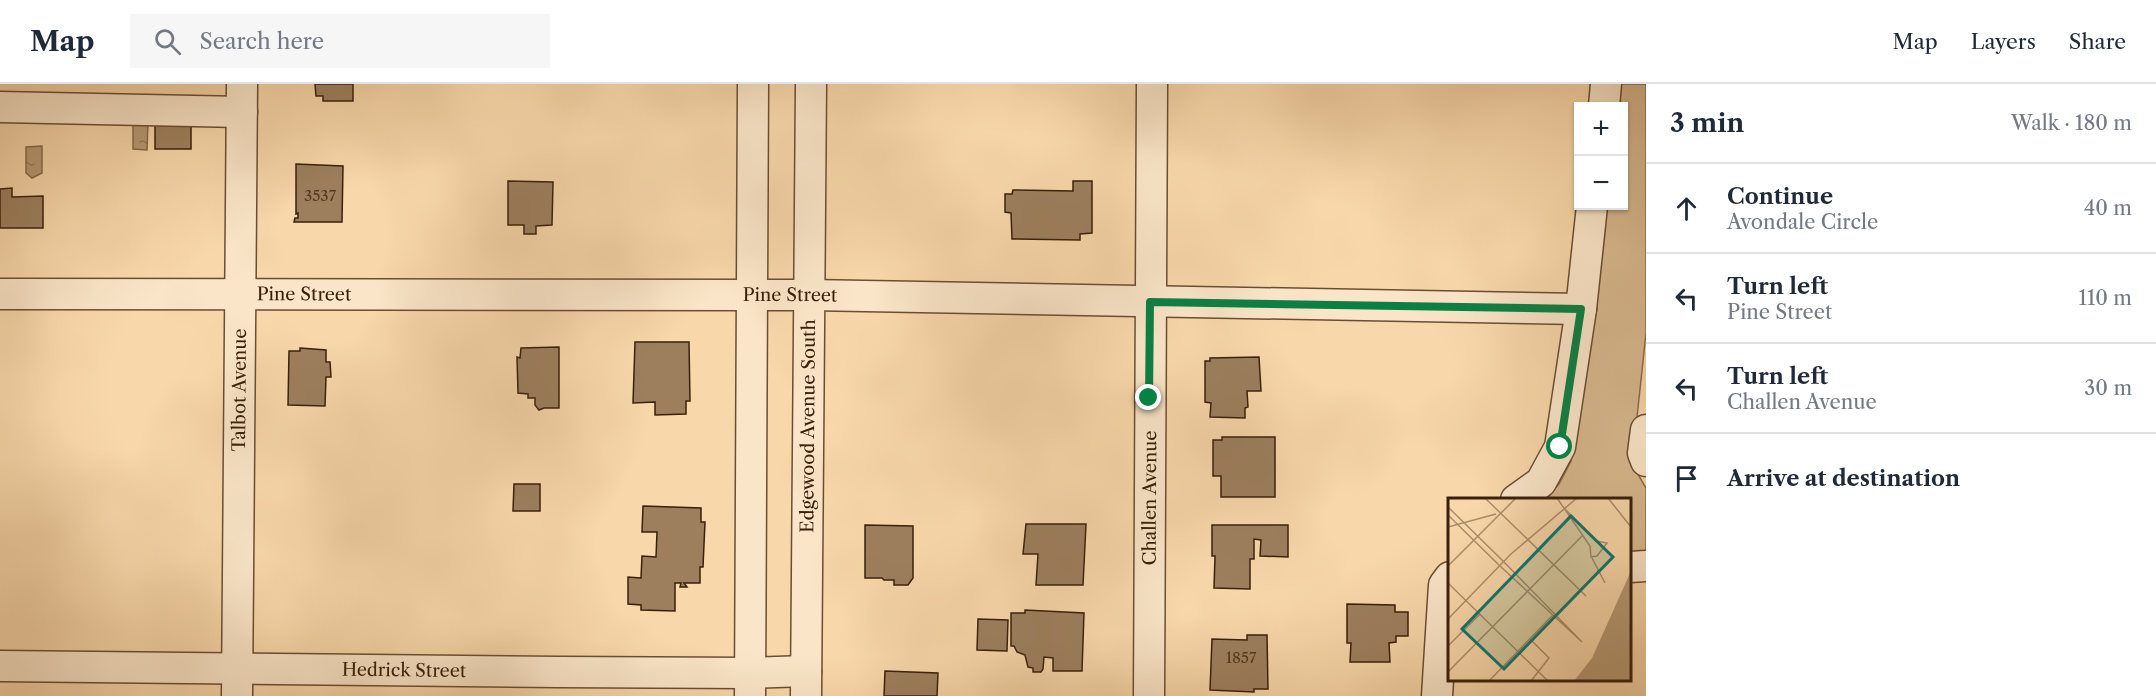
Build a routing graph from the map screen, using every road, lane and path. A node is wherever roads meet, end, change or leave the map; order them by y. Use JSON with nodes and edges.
{"nodes":[{"id":1,"x":753,"y":84,"type":"edge"},
{"id":2,"x":811,"y":84,"type":"edge"},
{"id":3,"x":1152,"y":84,"type":"edge"},
{"id":4,"x":1606,"y":84,"type":"edge"},
{"id":5,"x":242,"y":98,"type":"edge"},
{"id":6,"x":1604,"y":102,"type":"edge"},
{"id":7,"x":0,"y":107,"type":"edge"},
{"id":8,"x":1593,"y":210,"type":"edge"},
{"id":9,"x":0,"y":294,"type":"edge"},
{"id":10,"x":240,"y":294,"type":"junction"},
{"id":11,"x":750,"y":295,"type":"junction"},
{"id":12,"x":809,"y":295,"type":"junction"},
{"id":13,"x":1150,"y":302,"type":"junction"},
{"id":14,"x":1581,"y":309,"type":"junction"},
{"id":15,"x":1646,"y":430,"type":"edge"},
{"id":16,"x":1646,"y":461,"type":"edge"},
{"id":17,"x":1519,"y":498,"type":"edge"},
{"id":18,"x":1448,"y":579,"type":"edge"},
{"id":19,"x":0,"y":666,"type":"edge"},
{"id":20,"x":236,"y":682,"type":"edge"},
{"id":21,"x":419,"y":683,"type":"edge"},
{"id":22,"x":806,"y":683,"type":"edge"},
{"id":23,"x":750,"y":684,"type":"edge"},
{"id":24,"x":1149,"y":696,"type":"edge"},
{"id":25,"x":1437,"y":696,"type":"edge"}],
"edges":[{"from":1,"to":11,"type":"street"},
{"from":2,"to":12,"type":"street","name":"Edgewood Avenue South"},
{"from":3,"to":13,"type":"street","name":"Challen Avenue"},
{"from":4,"to":6,"type":"street"},
{"from":5,"to":7,"type":"street"},
{"from":5,"to":10,"type":"street","name":"Talbot Avenue"},
{"from":8,"to":14,"type":"street"},
{"from":9,"to":10,"type":"street","name":"Pine Street"},
{"from":10,"to":11,"type":"street","name":"Pine Street"},
{"from":10,"to":20,"type":"street","name":"Talbot Avenue"},
{"from":11,"to":12,"type":"street","name":"Pine Street"},
{"from":11,"to":23,"type":"street"},
{"from":12,"to":13,"type":"street","name":"Pine Street"},
{"from":12,"to":22,"type":"street","name":"Edgewood Avenue South"},
{"from":13,"to":14,"type":"street","name":"Pine Street"},
{"from":13,"to":24,"type":"street","name":"Challen Avenue"},
{"from":14,"to":17,"type":"street"},
{"from":15,"to":16,"type":"street"},
{"from":18,"to":25,"type":"street"},
{"from":19,"to":20,"type":"street","name":"Hedrick Street"},
{"from":20,"to":21,"type":"street","name":"Hedrick Street"},
{"from":21,"to":23,"type":"street","name":"Hedrick Street"},
{"from":22,"to":23,"type":"street","name":"Hedrick Street"}]}
